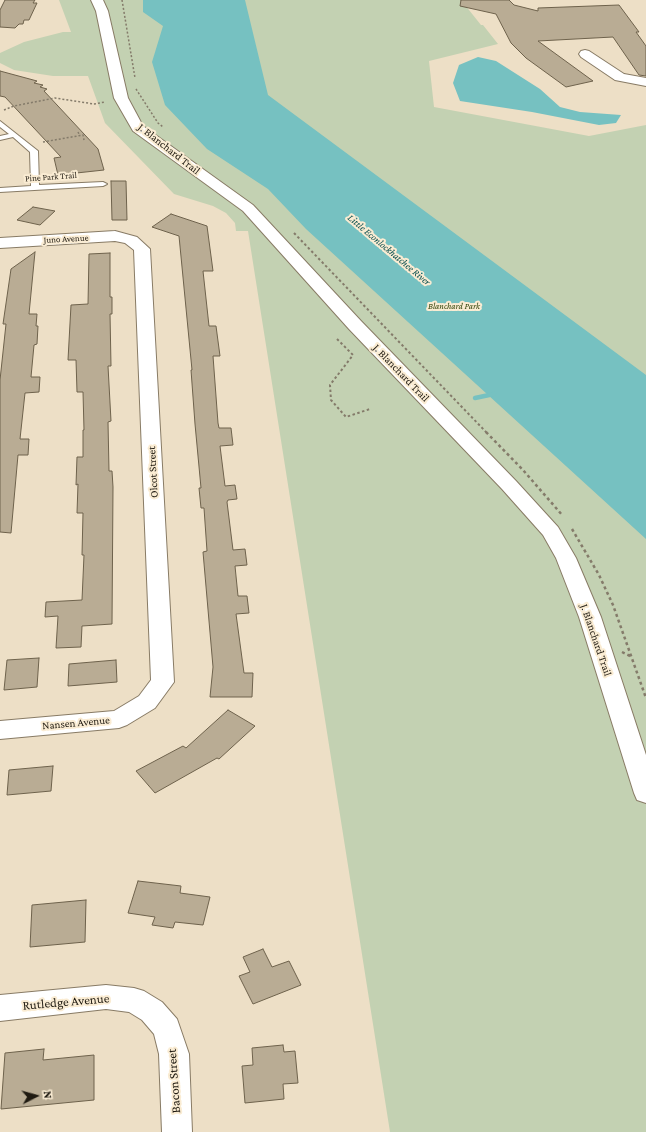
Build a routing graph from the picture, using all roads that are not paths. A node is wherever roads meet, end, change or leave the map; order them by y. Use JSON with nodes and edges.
{"nodes":[{"id":1,"x":96,"y":0,"type":"edge"},
{"id":2,"x":585,"y":54,"type":"dead end"},
{"id":3,"x":646,"y":82,"type":"edge"},
{"id":4,"x":0,"y":123,"type":"edge"},
{"id":5,"x":14,"y":135,"type":"junction"},
{"id":6,"x":0,"y":138,"type":"edge"},
{"id":7,"x":104,"y":184,"type":"dead end"},
{"id":8,"x":35,"y":188,"type":"junction"},
{"id":9,"x":0,"y":190,"type":"edge"},
{"id":10,"x":131,"y":240,"type":"joint"},
{"id":11,"x":0,"y":243,"type":"edge"},
{"id":12,"x":147,"y":702,"type":"joint"},
{"id":13,"x":0,"y":730,"type":"edge"},
{"id":14,"x":646,"y":793,"type":"edge"},
{"id":15,"x":0,"y":1008,"type":"edge"},
{"id":16,"x":152,"y":1011,"type":"joint"},
{"id":17,"x":177,"y":1132,"type":"edge"}],
"edges":[{"from":1,"to":14,"type":"street","name":"J. Blanchard Trail"},
{"from":2,"to":3,"type":"street"},
{"from":4,"to":5,"type":"lane"},
{"from":5,"to":6,"type":"lane"},
{"from":5,"to":8,"type":"lane"},
{"from":7,"to":8,"type":"lane","name":"Pine Park Trail"},
{"from":8,"to":9,"type":"lane","name":"Pine Park Trail"},
{"from":10,"to":11,"type":"street","name":"Juno Avenue"},
{"from":10,"to":12,"type":"street","name":"Olcot Street"},
{"from":12,"to":13,"type":"street","name":"Nansen Avenue"},
{"from":15,"to":16,"type":"street","name":"Rutledge Avenue"},
{"from":16,"to":17,"type":"street","name":"Bacon Street"}]}
